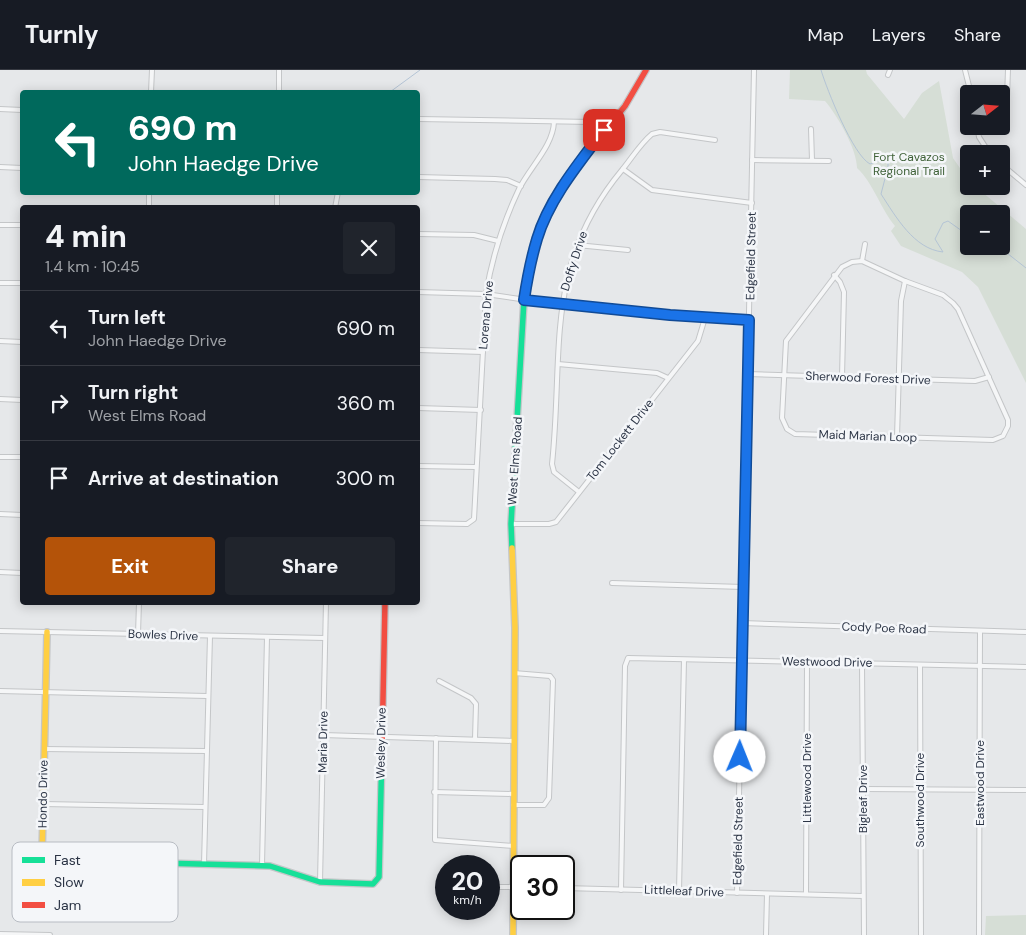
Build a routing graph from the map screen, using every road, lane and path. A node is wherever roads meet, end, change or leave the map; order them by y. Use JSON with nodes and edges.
{"nodes":[{"id":1,"x":152,"y":70,"type":"edge"},
{"id":2,"x":280,"y":70,"type":"edge"},
{"id":3,"x":646,"y":70,"type":"edge"},
{"id":4,"x":754,"y":70,"type":"edge"},
{"id":5,"x":890,"y":70,"type":"edge"},
{"id":6,"x":965,"y":70,"type":"edge"},
{"id":7,"x":1008,"y":70,"type":"edge"},
{"id":8,"x":888,"y":75,"type":"dead end"},
{"id":9,"x":969,"y":85,"type":"edge"},
{"id":10,"x":1007,"y":85,"type":"edge"},
{"id":11,"x":151,"y":90,"type":"edge"},
{"id":12,"x":279,"y":90,"type":"edge"},
{"id":13,"x":0,"y":109,"type":"edge"},
{"id":14,"x":20,"y":110,"type":"edge"},
{"id":15,"x":420,"y":119,"type":"edge"},
{"id":16,"x":554,"y":122,"type":"junction"},
{"id":17,"x":604,"y":130,"type":"junction"},
{"id":18,"x":811,"y":130,"type":"dead end"},
{"id":19,"x":715,"y":140,"type":"dead end"},
{"id":20,"x":752,"y":160,"type":"junction"},
{"id":21,"x":812,"y":160,"type":"junction"},
{"id":22,"x":829,"y":161,"type":"dead end"},
{"id":23,"x":0,"y":167,"type":"edge"},
{"id":24,"x":20,"y":168,"type":"edge"},
{"id":25,"x":623,"y":169,"type":"junction"},
{"id":26,"x":1010,"y":172,"type":"edge"},
{"id":27,"x":420,"y":177,"type":"edge"},
{"id":28,"x":1026,"y":185,"type":"edge"},
{"id":29,"x":521,"y":186,"type":"junction"},
{"id":30,"x":752,"y":203,"type":"junction"},
{"id":31,"x":0,"y":225,"type":"edge"},
{"id":32,"x":20,"y":225,"type":"edge"},
{"id":33,"x":420,"y":234,"type":"edge"},
{"id":34,"x":498,"y":240,"type":"junction"},
{"id":35,"x":865,"y":244,"type":"dead end"},
{"id":36,"x":577,"y":245,"type":"junction"},
{"id":37,"x":628,"y":250,"type":"dead end"},
{"id":38,"x":862,"y":260,"type":"junction"},
{"id":39,"x":834,"y":275,"type":"junction"},
{"id":40,"x":905,"y":281,"type":"junction"},
{"id":41,"x":0,"y":283,"type":"edge"},
{"id":42,"x":20,"y":283,"type":"edge"},
{"id":43,"x":420,"y":292,"type":"edge"},
{"id":44,"x":486,"y":294,"type":"junction"},
{"id":45,"x":524,"y":300,"type":"junction"},
{"id":46,"x":561,"y":305,"type":"junction"},
{"id":47,"x":705,"y":318,"type":"junction"},
{"id":48,"x":749,"y":320,"type":"junction"},
{"id":49,"x":0,"y":342,"type":"edge"},
{"id":50,"x":20,"y":342,"type":"edge"},
{"id":51,"x":420,"y":350,"type":"edge"},
{"id":52,"x":483,"y":352,"type":"junction"},
{"id":53,"x":558,"y":364,"type":"junction"},
{"id":54,"x":747,"y":374,"type":"junction"},
{"id":55,"x":784,"y":375,"type":"junction"},
{"id":56,"x":842,"y":377,"type":"junction"},
{"id":57,"x":989,"y":377,"type":"junction"},
{"id":58,"x":668,"y":378,"type":"junction"},
{"id":59,"x":899,"y":378,"type":"junction"},
{"id":60,"x":0,"y":399,"type":"edge"},
{"id":61,"x":20,"y":400,"type":"edge"},
{"id":62,"x":420,"y":408,"type":"edge"},
{"id":63,"x":481,"y":410,"type":"junction"},
{"id":64,"x":897,"y":436,"type":"junction"},
{"id":65,"x":0,"y":457,"type":"edge"},
{"id":66,"x":20,"y":457,"type":"edge"},
{"id":67,"x":420,"y":466,"type":"edge"},
{"id":68,"x":475,"y":467,"type":"junction"},
{"id":69,"x":579,"y":492,"type":"junction"},
{"id":70,"x":0,"y":514,"type":"edge"},
{"id":71,"x":20,"y":515,"type":"edge"},
{"id":72,"x":420,"y":523,"type":"edge"},
{"id":73,"x":511,"y":524,"type":"junction"},
{"id":74,"x":0,"y":572,"type":"edge"},
{"id":75,"x":20,"y":573,"type":"edge"},
{"id":76,"x":612,"y":583,"type":"dead end"},
{"id":77,"x":742,"y":587,"type":"junction"},
{"id":78,"x":139,"y":605,"type":"edge"},
{"id":79,"x":326,"y":605,"type":"edge"},
{"id":80,"x":385,"y":605,"type":"edge"},
{"id":81,"x":742,"y":624,"type":"junction"},
{"id":82,"x":0,"y":631,"type":"edge"},
{"id":83,"x":980,"y":631,"type":"junction"},
{"id":84,"x":47,"y":632,"type":"junction"},
{"id":85,"x":1026,"y":632,"type":"edge"},
{"id":86,"x":138,"y":634,"type":"junction"},
{"id":87,"x":210,"y":636,"type":"junction"},
{"id":88,"x":267,"y":637,"type":"junction"},
{"id":89,"x":325,"y":638,"type":"junction"},
{"id":90,"x":684,"y":660,"type":"junction"},
{"id":91,"x":742,"y":661,"type":"junction"},
{"id":92,"x":807,"y":662,"type":"junction"},
{"id":93,"x":862,"y":663,"type":"junction"},
{"id":94,"x":920,"y":665,"type":"junction"},
{"id":95,"x":980,"y":666,"type":"junction"},
{"id":96,"x":1026,"y":667,"type":"edge"},
{"id":97,"x":514,"y":673,"type":"junction"},
{"id":98,"x":438,"y":681,"type":"dead end"},
{"id":99,"x":0,"y":691,"type":"edge"},
{"id":100,"x":45,"y":691,"type":"junction"},
{"id":101,"x":207,"y":696,"type":"junction"},
{"id":102,"x":322,"y":735,"type":"junction"},
{"id":103,"x":381,"y":737,"type":"junction"},
{"id":104,"x":436,"y":738,"type":"junction"},
{"id":105,"x":475,"y":740,"type":"junction"},
{"id":106,"x":514,"y":741,"type":"junction"},
{"id":107,"x":44,"y":749,"type":"junction"},
{"id":108,"x":206,"y":752,"type":"junction"},
{"id":109,"x":863,"y":789,"type":"junction"},
{"id":110,"x":920,"y":790,"type":"junction"},
{"id":111,"x":979,"y":790,"type":"junction"},
{"id":112,"x":1026,"y":790,"type":"edge"},
{"id":113,"x":434,"y":792,"type":"junction"},
{"id":114,"x":513,"y":794,"type":"junction"},
{"id":115,"x":43,"y":804,"type":"junction"},
{"id":116,"x":513,"y":805,"type":"junction"},
{"id":117,"x":205,"y":807,"type":"junction"},
{"id":118,"x":42,"y":842,"type":"edge"},
{"id":119,"x":513,"y":846,"type":"junction"},
{"id":120,"x":513,"y":855,"type":"edge"},
{"id":121,"x":178,"y":863,"type":"edge"},
{"id":122,"x":204,"y":864,"type":"junction"},
{"id":123,"x":262,"y":865,"type":"junction"},
{"id":124,"x":320,"y":882,"type":"junction"},
{"id":125,"x":376,"y":883,"type":"joint"},
{"id":126,"x":575,"y":888,"type":"edge"},
{"id":127,"x":621,"y":890,"type":"junction"},
{"id":128,"x":679,"y":891,"type":"junction"},
{"id":129,"x":737,"y":893,"type":"junction"},
{"id":130,"x":767,"y":894,"type":"junction"},
{"id":131,"x":806,"y":894,"type":"junction"},
{"id":132,"x":863,"y":896,"type":"junction"},
{"id":133,"x":513,"y":920,"type":"edge"},
{"id":134,"x":0,"y":934,"type":"edge"},
{"id":135,"x":29,"y":935,"type":"edge"},
{"id":136,"x":50,"y":935,"type":"edge"},
{"id":137,"x":513,"y":935,"type":"edge"},
{"id":138,"x":766,"y":935,"type":"edge"},
{"id":139,"x":864,"y":935,"type":"edge"},
{"id":140,"x":921,"y":935,"type":"edge"},
{"id":141,"x":980,"y":935,"type":"edge"}],
"edges":[{"from":1,"to":11,"type":"street"},
{"from":2,"to":12,"type":"street"},
{"from":3,"to":17,"type":"main road","name":"West Elms Road"},
{"from":4,"to":20,"type":"street","name":"Edgefield Street"},
{"from":5,"to":8,"type":"street"},
{"from":6,"to":9,"type":"street"},
{"from":7,"to":10,"type":"street"},
{"from":13,"to":14,"type":"street"},
{"from":15,"to":16,"type":"street"},
{"from":16,"to":17,"type":"street"},
{"from":16,"to":29,"type":"street","name":"Lorena Drive"},
{"from":17,"to":45,"type":"main road","name":"West Elms Road"},
{"from":18,"to":21,"type":"street"},
{"from":19,"to":25,"type":"street","name":"Doffy Drive"},
{"from":20,"to":21,"type":"street"},
{"from":20,"to":30,"type":"street","name":"Edgefield Street"},
{"from":21,"to":22,"type":"street"},
{"from":23,"to":24,"type":"street"},
{"from":25,"to":30,"type":"street"},
{"from":25,"to":36,"type":"street","name":"Doffy Drive"},
{"from":26,"to":28,"type":"street"},
{"from":27,"to":29,"type":"street"},
{"from":29,"to":34,"type":"street","name":"Lorena Drive"},
{"from":30,"to":48,"type":"street","name":"Edgefield Street"},
{"from":31,"to":32,"type":"street"},
{"from":33,"to":34,"type":"street"},
{"from":34,"to":44,"type":"street","name":"Lorena Drive"},
{"from":35,"to":38,"type":"street"},
{"from":36,"to":37,"type":"street"},
{"from":36,"to":46,"type":"street","name":"Doffy Drive"},
{"from":38,"to":39,"type":"street","name":"Maid Marian Loop"},
{"from":38,"to":40,"type":"street","name":"Maid Marian Loop"},
{"from":39,"to":55,"type":"street","name":"Maid Marian Loop"},
{"from":39,"to":56,"type":"street"},
{"from":40,"to":57,"type":"street","name":"Maid Marian Loop"},
{"from":40,"to":59,"type":"street"},
{"from":41,"to":42,"type":"street"},
{"from":43,"to":44,"type":"street"},
{"from":44,"to":45,"type":"street"},
{"from":44,"to":52,"type":"street","name":"Lorena Drive"},
{"from":45,"to":46,"type":"street"},
{"from":45,"to":73,"type":"main road","name":"West Elms Road"},
{"from":46,"to":47,"type":"street"},
{"from":46,"to":53,"type":"street","name":"Doffy Drive"},
{"from":47,"to":48,"type":"street"},
{"from":47,"to":58,"type":"street","name":"Tom Lockett Drive"},
{"from":48,"to":54,"type":"street","name":"Edgefield Street"},
{"from":49,"to":50,"type":"street"},
{"from":51,"to":52,"type":"street"},
{"from":52,"to":63,"type":"street","name":"Lorena Drive"},
{"from":53,"to":58,"type":"street"},
{"from":53,"to":69,"type":"street","name":"Doffy Drive"},
{"from":54,"to":55,"type":"street","name":"Sherwood Forest Drive"},
{"from":54,"to":77,"type":"street","name":"Edgefield Street"},
{"from":55,"to":56,"type":"street","name":"Sherwood Forest Drive"},
{"from":55,"to":64,"type":"street","name":"Maid Marian Loop"},
{"from":56,"to":59,"type":"street","name":"Sherwood Forest Drive"},
{"from":57,"to":59,"type":"street","name":"Sherwood Forest Drive"},
{"from":57,"to":64,"type":"street","name":"Maid Marian Loop"},
{"from":58,"to":69,"type":"street","name":"Tom Lockett Drive"},
{"from":59,"to":64,"type":"street"},
{"from":60,"to":61,"type":"street"},
{"from":62,"to":63,"type":"street"},
{"from":63,"to":68,"type":"street","name":"Lorena Drive"},
{"from":65,"to":66,"type":"street"},
{"from":67,"to":68,"type":"street"},
{"from":68,"to":72,"type":"street","name":"Lorena Drive"},
{"from":69,"to":73,"type":"street","name":"Tom Lockett Drive"},
{"from":70,"to":71,"type":"street"},
{"from":73,"to":97,"type":"main road","name":"West Elms Road"},
{"from":74,"to":75,"type":"street"},
{"from":76,"to":77,"type":"street"},
{"from":77,"to":81,"type":"street","name":"Edgefield Street"},
{"from":78,"to":86,"type":"street"},
{"from":79,"to":89,"type":"street","name":"Maria Drive"},
{"from":80,"to":103,"type":"main road","name":"Wesley Drive"},
{"from":81,"to":83,"type":"street","name":"Cody Poe Road"},
{"from":81,"to":91,"type":"street","name":"Edgefield Street"},
{"from":82,"to":84,"type":"street","name":"Bowles Drive"},
{"from":83,"to":85,"type":"street","name":"Cody Poe Road"},
{"from":83,"to":95,"type":"street","name":"Eastwood Drive"},
{"from":84,"to":86,"type":"street","name":"Bowles Drive"},
{"from":84,"to":100,"type":"main road","name":"Hondo Drive"},
{"from":86,"to":87,"type":"street","name":"Bowles Drive"},
{"from":87,"to":88,"type":"street","name":"Bowles Drive"},
{"from":87,"to":101,"type":"street"},
{"from":88,"to":89,"type":"street","name":"Bowles Drive"},
{"from":88,"to":123,"type":"street"},
{"from":89,"to":102,"type":"street","name":"Maria Drive"},
{"from":90,"to":91,"type":"street","name":"Westwood Drive"},
{"from":90,"to":127,"type":"street","name":"Westwood Drive"},
{"from":90,"to":128,"type":"street"},
{"from":91,"to":92,"type":"street","name":"Westwood Drive"},
{"from":91,"to":129,"type":"street","name":"Edgefield Street"},
{"from":92,"to":93,"type":"street","name":"Westwood Drive"},
{"from":92,"to":131,"type":"street","name":"Littlewood Drive"},
{"from":93,"to":94,"type":"street","name":"Westwood Drive"},
{"from":93,"to":109,"type":"street","name":"Bigleaf Drive"},
{"from":94,"to":95,"type":"street","name":"Westwood Drive"},
{"from":94,"to":110,"type":"street","name":"Southwood Drive"},
{"from":95,"to":96,"type":"street","name":"Westwood Drive"},
{"from":95,"to":111,"type":"street","name":"Eastwood Drive"},
{"from":97,"to":106,"type":"main road","name":"West Elms Road"},
{"from":97,"to":116,"type":"street"},
{"from":98,"to":105,"type":"street"},
{"from":99,"to":100,"type":"street"},
{"from":100,"to":101,"type":"street"},
{"from":100,"to":107,"type":"main road","name":"Hondo Drive"},
{"from":101,"to":108,"type":"street"},
{"from":102,"to":103,"type":"street"},
{"from":102,"to":124,"type":"street","name":"Maria Drive"},
{"from":103,"to":104,"type":"street"},
{"from":103,"to":125,"type":"main road","name":"Wesley Drive"},
{"from":104,"to":105,"type":"street"},
{"from":104,"to":113,"type":"street"},
{"from":105,"to":106,"type":"street"},
{"from":106,"to":114,"type":"main road","name":"West Elms Road"},
{"from":107,"to":108,"type":"street"},
{"from":107,"to":115,"type":"main road","name":"Hondo Drive"},
{"from":108,"to":117,"type":"street"},
{"from":109,"to":110,"type":"street"},
{"from":109,"to":132,"type":"street","name":"Bigleaf Drive"},
{"from":110,"to":111,"type":"street"},
{"from":110,"to":140,"type":"street","name":"Southwood Drive"},
{"from":111,"to":112,"type":"street"},
{"from":111,"to":141,"type":"street","name":"Eastwood Drive"},
{"from":113,"to":114,"type":"street"},
{"from":113,"to":119,"type":"street"},
{"from":114,"to":116,"type":"main road","name":"West Elms Road"},
{"from":115,"to":117,"type":"street"},
{"from":115,"to":118,"type":"main road","name":"Hondo Drive"},
{"from":116,"to":119,"type":"main road","name":"West Elms Road"},
{"from":117,"to":122,"type":"street"},
{"from":119,"to":120,"type":"main road","name":"West Elms Road"},
{"from":121,"to":122,"type":"main road","name":"Hondo Drive"},
{"from":122,"to":123,"type":"main road","name":"Hondo Drive"},
{"from":123,"to":124,"type":"main road","name":"Hondo Drive"},
{"from":124,"to":125,"type":"main road","name":"Hondo Drive"},
{"from":126,"to":127,"type":"street","name":"Littleleaf Drive"},
{"from":127,"to":128,"type":"street","name":"Littleleaf Drive"},
{"from":128,"to":129,"type":"street","name":"Littleleaf Drive"},
{"from":129,"to":130,"type":"street","name":"Littleleaf Drive"},
{"from":130,"to":131,"type":"street","name":"Littleleaf Drive"},
{"from":130,"to":138,"type":"street"},
{"from":131,"to":132,"type":"street","name":"Littleleaf Drive"},
{"from":132,"to":139,"type":"street","name":"Bigleaf Drive"},
{"from":133,"to":137,"type":"main road","name":"West Elms Road"},
{"from":134,"to":135,"type":"street"},
{"from":135,"to":136,"type":"street"}]}
